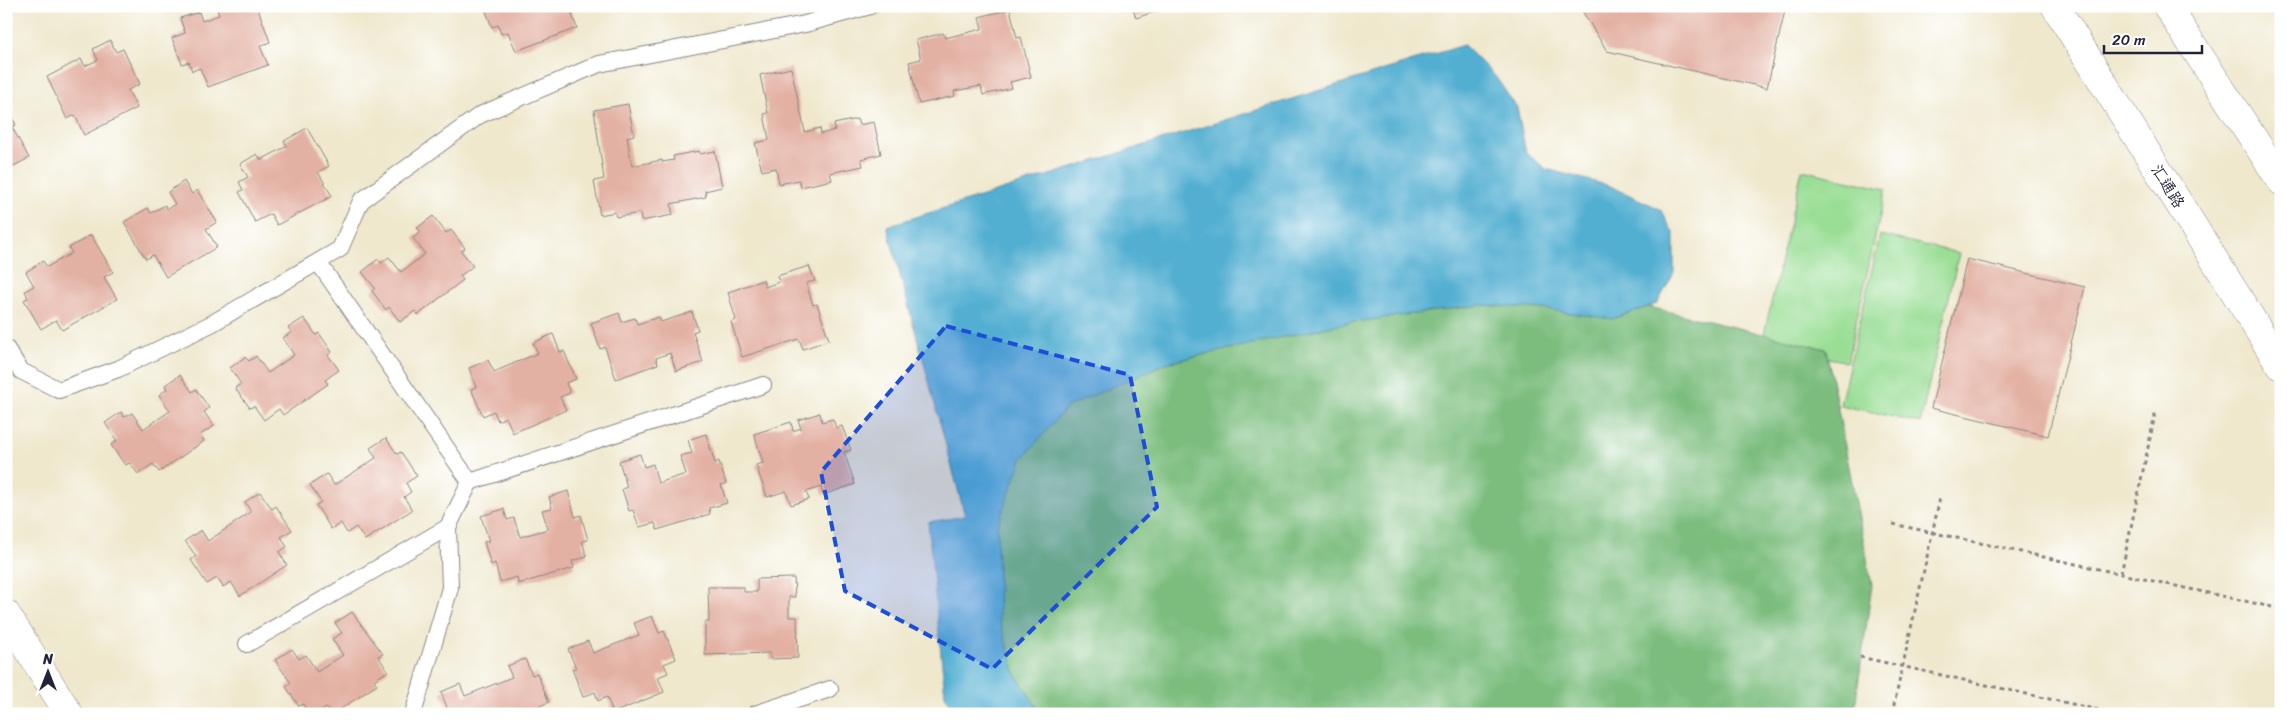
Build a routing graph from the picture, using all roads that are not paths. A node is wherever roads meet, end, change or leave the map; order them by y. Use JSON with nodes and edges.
{"nodes":[{"id":1,"x":870,"y":6,"type":"edge"},
{"id":2,"x":2055,"y":6,"type":"edge"},
{"id":3,"x":2167,"y":6,"type":"edge"},
{"id":4,"x":2281,"y":181,"type":"edge"},
{"id":5,"x":318,"y":262,"type":"junction"},
{"id":6,"x":6,"y":348,"type":"edge"},
{"id":7,"x":2281,"y":366,"type":"edge"},
{"id":8,"x":763,"y":386,"type":"dead end"},
{"id":9,"x":470,"y":482,"type":"junction"},
{"id":10,"x":448,"y":526,"type":"junction"},
{"id":11,"x":6,"y":614,"type":"edge"},
{"id":12,"x":247,"y":644,"type":"dead end"},
{"id":13,"x":830,"y":689,"type":"dead end"},
{"id":14,"x":70,"y":714,"type":"edge"},
{"id":15,"x":413,"y":714,"type":"edge"},
{"id":16,"x":755,"y":714,"type":"edge"}],
"edges":[{"from":1,"to":5,"type":"lane"},
{"from":2,"to":7,"type":"main road","name":"汇通路"},
{"from":3,"to":4,"type":"main road"},
{"from":5,"to":6,"type":"lane"},
{"from":5,"to":9,"type":"lane"},
{"from":8,"to":9,"type":"lane"},
{"from":9,"to":10,"type":"lane"},
{"from":10,"to":12,"type":"lane"},
{"from":10,"to":15,"type":"lane"},
{"from":11,"to":14,"type":"main road"},
{"from":13,"to":16,"type":"lane"}]}
